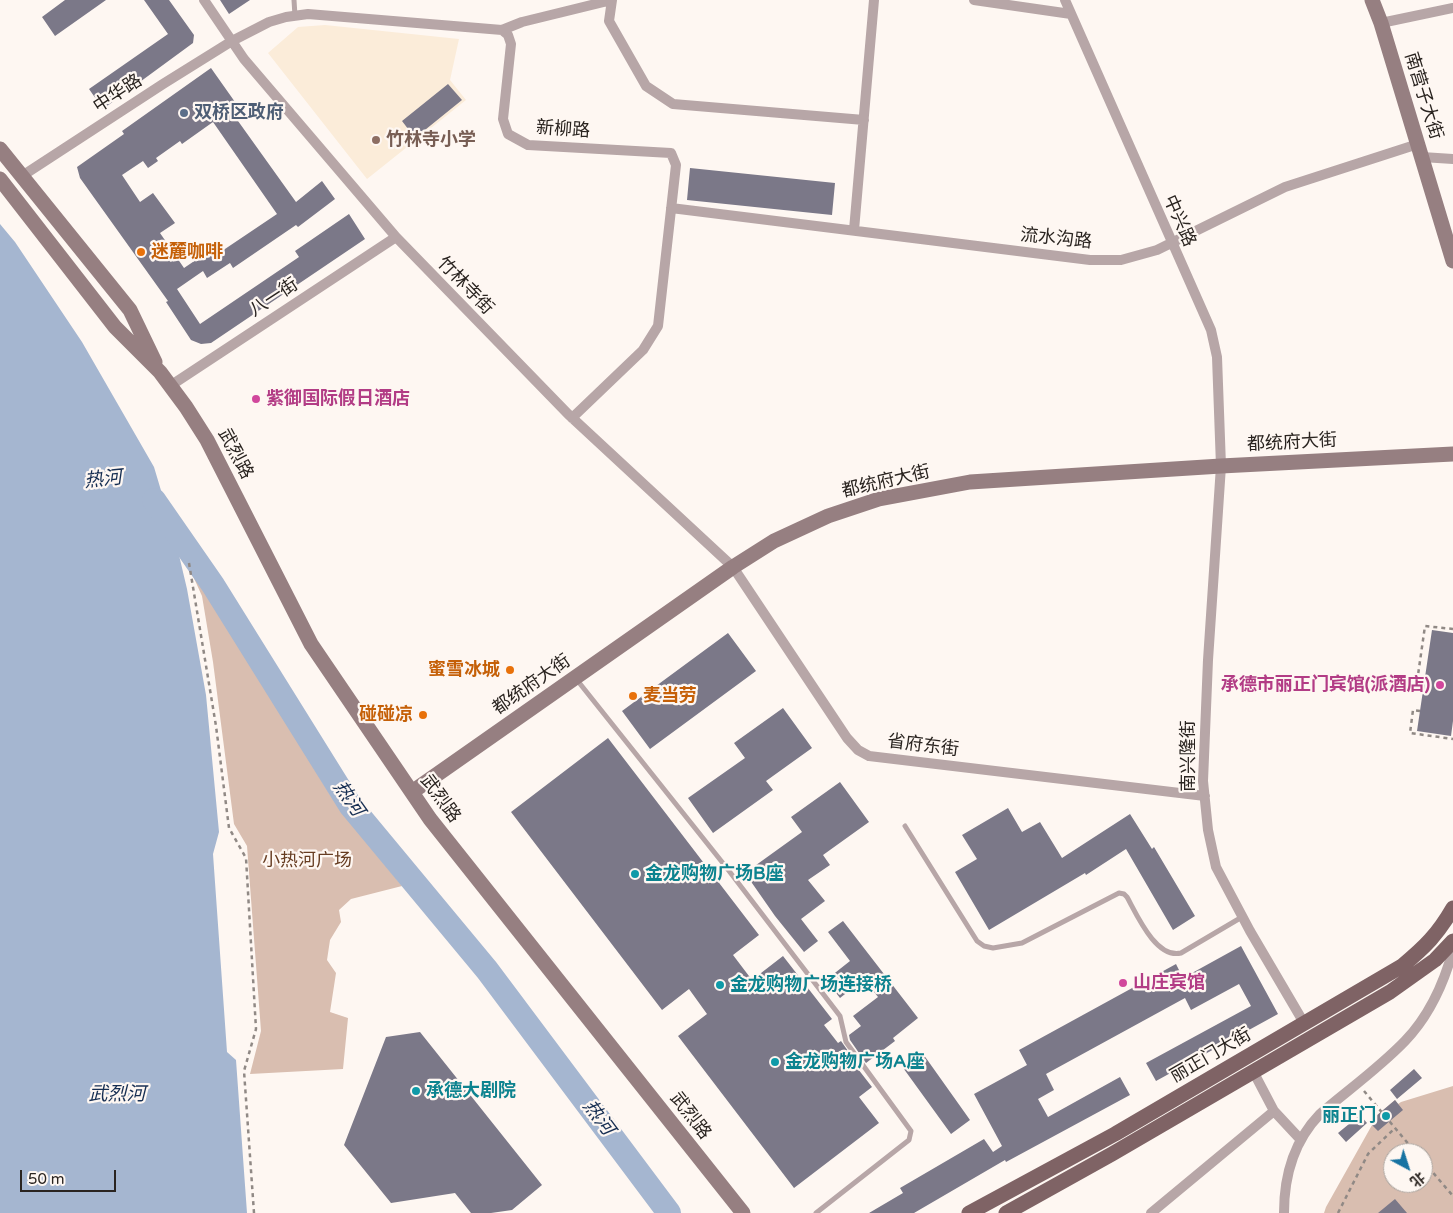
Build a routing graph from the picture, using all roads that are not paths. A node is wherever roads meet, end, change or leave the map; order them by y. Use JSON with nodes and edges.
{"nodes":[{"id":1,"x":204,"y":0,"type":"edge"},
{"id":2,"x":294,"y":0,"type":"edge"},
{"id":3,"x":612,"y":0,"type":"edge"},
{"id":4,"x":874,"y":0,"type":"edge"},
{"id":5,"x":974,"y":0,"type":"edge"},
{"id":6,"x":1065,"y":0,"type":"edge"},
{"id":7,"x":1372,"y":0,"type":"edge"},
{"id":8,"x":1453,"y":8,"type":"edge"},
{"id":9,"x":1071,"y":14,"type":"junction"},
{"id":10,"x":295,"y":16,"type":"junction"},
{"id":11,"x":1381,"y":24,"type":"junction"},
{"id":12,"x":502,"y":30,"type":"junction"},
{"id":13,"x":232,"y":41,"type":"junction"},
{"id":14,"x":864,"y":120,"type":"junction"},
{"id":15,"x":0,"y":149,"type":"edge"},
{"id":16,"x":1420,"y":150,"type":"junction"},
{"id":17,"x":1453,"y":159,"type":"edge"},
{"id":18,"x":22,"y":176,"type":"junction"},
{"id":19,"x":0,"y":179,"type":"edge"},
{"id":20,"x":671,"y":208,"type":"junction"},
{"id":21,"x":854,"y":230,"type":"junction"},
{"id":22,"x":396,"y":237,"type":"junction"},
{"id":23,"x":1171,"y":243,"type":"junction"},
{"id":24,"x":1453,"y":260,"type":"edge"},
{"id":25,"x":160,"y":372,"type":"junction"},
{"id":26,"x":170,"y":386,"type":"junction"},
{"id":27,"x":572,"y":418,"type":"junction"},
{"id":28,"x":1453,"y":454,"type":"edge"},
{"id":29,"x":1221,"y":466,"type":"junction"},
{"id":30,"x":733,"y":567,"type":"junction"},
{"id":31,"x":575,"y":677,"type":"junction"},
{"id":32,"x":412,"y":792,"type":"junction"},
{"id":33,"x":1205,"y":796,"type":"junction"},
{"id":34,"x":905,"y":826,"type":"dead end"},
{"id":35,"x":1453,"y":908,"type":"edge"},
{"id":36,"x":1242,"y":916,"type":"junction"},
{"id":37,"x":1453,"y":941,"type":"edge"},
{"id":38,"x":1453,"y":950,"type":"edge"},
{"id":39,"x":1304,"y":1023,"type":"junction"},
{"id":40,"x":1253,"y":1071,"type":"junction"},
{"id":41,"x":1274,"y":1111,"type":"junction"},
{"id":42,"x":1301,"y":1140,"type":"junction"},
{"id":43,"x":743,"y":1213,"type":"edge"},
{"id":44,"x":816,"y":1213,"type":"edge"},
{"id":45,"x":969,"y":1213,"type":"edge"},
{"id":46,"x":1006,"y":1213,"type":"edge"},
{"id":47,"x":1151,"y":1213,"type":"edge"},
{"id":48,"x":1284,"y":1213,"type":"edge"}],
"edges":[{"from":1,"to":13,"type":"street","name":"竹林寺街"},
{"from":2,"to":10,"type":"lane"},
{"from":3,"to":12,"type":"street"},
{"from":3,"to":14,"type":"street"},
{"from":4,"to":14,"type":"street"},
{"from":5,"to":9,"type":"street"},
{"from":6,"to":9,"type":"street","name":"中兴路"},
{"from":7,"to":11,"type":"main road","name":"南营子大街"},
{"from":8,"to":11,"type":"street"},
{"from":9,"to":23,"type":"street","name":"中兴路"},
{"from":10,"to":12,"type":"street"},
{"from":10,"to":13,"type":"street"},
{"from":11,"to":16,"type":"main road","name":"南营子大街"},
{"from":12,"to":20,"type":"street","name":"新柳路"},
{"from":13,"to":18,"type":"street","name":"中华路"},
{"from":13,"to":22,"type":"street","name":"竹林寺街"},
{"from":14,"to":21,"type":"street"},
{"from":15,"to":18,"type":"main road","name":"武烈路"},
{"from":16,"to":17,"type":"street"},
{"from":16,"to":23,"type":"street","name":"流水沟路"},
{"from":16,"to":24,"type":"main road","name":"南营子大街"},
{"from":18,"to":25,"type":"main road","name":"武烈路"},
{"from":19,"to":25,"type":"main road","name":"武烈路"},
{"from":20,"to":21,"type":"street","name":"流水沟路"},
{"from":20,"to":27,"type":"street","name":"新柳路"},
{"from":21,"to":23,"type":"street","name":"流水沟路"},
{"from":22,"to":26,"type":"street","name":"八一街"},
{"from":22,"to":27,"type":"street","name":"竹林寺街"},
{"from":23,"to":29,"type":"street","name":"中兴路"},
{"from":25,"to":26,"type":"main road","name":"武烈路"},
{"from":26,"to":32,"type":"main road","name":"武烈路"},
{"from":27,"to":30,"type":"street","name":"竹林寺街"},
{"from":28,"to":29,"type":"main road","name":"都统府大街"},
{"from":29,"to":30,"type":"main road","name":"都统府大街"},
{"from":29,"to":33,"type":"street","name":"南兴隆街"},
{"from":30,"to":31,"type":"main road","name":"都统府大街"},
{"from":30,"to":33,"type":"street","name":"省府东街"},
{"from":31,"to":32,"type":"main road","name":"都统府大街"},
{"from":31,"to":44,"type":"lane"},
{"from":32,"to":43,"type":"main road","name":"武烈路"},
{"from":33,"to":36,"type":"street","name":"南兴隆街"},
{"from":34,"to":36,"type":"lane"},
{"from":35,"to":39,"type":"main road","name":"丽正门大街"},
{"from":36,"to":39,"type":"street","name":"南兴隆街"},
{"from":37,"to":40,"type":"main road","name":"丽正门大街"},
{"from":38,"to":42,"type":"street"},
{"from":39,"to":45,"type":"main road","name":"丽正门大街"},
{"from":40,"to":41,"type":"street"},
{"from":40,"to":46,"type":"main road","name":"丽正门大街"},
{"from":41,"to":42,"type":"street"},
{"from":41,"to":47,"type":"street"},
{"from":42,"to":48,"type":"street"}]}
